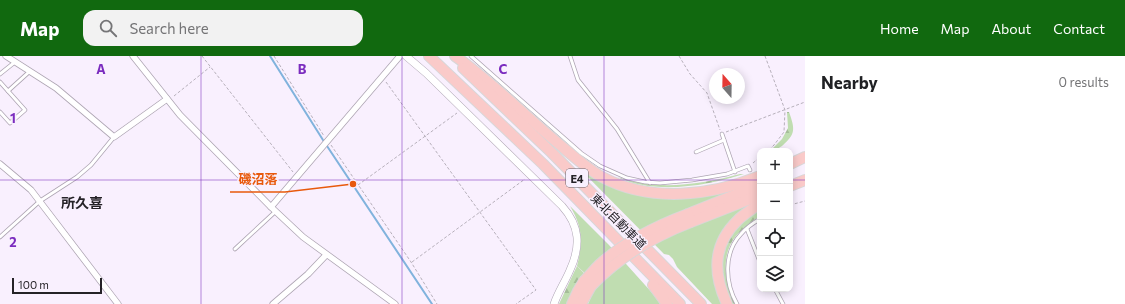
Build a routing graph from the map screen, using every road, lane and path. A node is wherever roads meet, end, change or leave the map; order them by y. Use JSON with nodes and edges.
{"nodes":[{"id":1,"x":6,"y":56,"type":"edge"},
{"id":2,"x":133,"y":56,"type":"edge"},
{"id":3,"x":202,"y":56,"type":"edge"},
{"id":4,"x":274,"y":56,"type":"edge"},
{"id":5,"x":400,"y":56,"type":"edge"},
{"id":6,"x":406,"y":56,"type":"edge"},
{"id":7,"x":429,"y":56,"type":"edge"},
{"id":8,"x":450,"y":56,"type":"edge"},
{"id":9,"x":455,"y":56,"type":"edge"},
{"id":10,"x":472,"y":56,"type":"edge"},
{"id":11,"x":570,"y":56,"type":"edge"},
{"id":12,"x":680,"y":56,"type":"edge"},
{"id":13,"x":765,"y":56,"type":"edge"},
{"id":14,"x":15,"y":62,"type":"junction"},
{"id":15,"x":210,"y":66,"type":"junction"},
{"id":16,"x":29,"y":72,"type":"junction"},
{"id":17,"x":0,"y":74,"type":"edge"},
{"id":18,"x":382,"y":76,"type":"junction"},
{"id":19,"x":0,"y":82,"type":"edge"},
{"id":20,"x":8,"y":91,"type":"junction"},
{"id":21,"x":167,"y":99,"type":"junction"},
{"id":22,"x":805,"y":102,"type":"edge"},
{"id":23,"x":462,"y":108,"type":"junction"},
{"id":24,"x":786,"y":110,"type":"junction"},
{"id":25,"x":0,"y":112,"type":"edge"},
{"id":26,"x":722,"y":134,"type":"junction"},
{"id":27,"x":425,"y":136,"type":"junction"},
{"id":28,"x":114,"y":137,"type":"junction"},
{"id":29,"x":724,"y":140,"type":"junction"},
{"id":30,"x":326,"y":143,"type":"junction"},
{"id":31,"x":771,"y":148,"type":"edge"},
{"id":32,"x":696,"y":152,"type":"dead end"},
{"id":33,"x":805,"y":157,"type":"edge"},
{"id":34,"x":757,"y":159,"type":"edge"},
{"id":35,"x":793,"y":163,"type":"edge"},
{"id":36,"x":0,"y":164,"type":"edge"},
{"id":37,"x":543,"y":164,"type":"junction"},
{"id":38,"x":748,"y":166,"type":"junction"},
{"id":39,"x":750,"y":170,"type":"dead end"},
{"id":40,"x":735,"y":172,"type":"junction"},
{"id":41,"x":531,"y":175,"type":"junction"},
{"id":42,"x":297,"y":177,"type":"junction"},
{"id":43,"x":757,"y":177,"type":"edge"},
{"id":44,"x":805,"y":180,"type":"edge"},
{"id":45,"x":650,"y":183,"type":"junction"},
{"id":46,"x":358,"y":185,"type":"junction"},
{"id":47,"x":793,"y":185,"type":"edge"},
{"id":48,"x":757,"y":186,"type":"edge"},
{"id":49,"x":757,"y":196,"type":"edge"},
{"id":50,"x":40,"y":201,"type":"junction"},
{"id":51,"x":805,"y":201,"type":"edge"},
{"id":52,"x":793,"y":204,"type":"edge"},
{"id":53,"x":757,"y":205,"type":"edge"},
{"id":54,"x":273,"y":209,"type":"junction"},
{"id":55,"x":481,"y":213,"type":"junction"},
{"id":56,"x":689,"y":218,"type":"junction"},
{"id":57,"x":759,"y":220,"type":"edge"},
{"id":58,"x":747,"y":229,"type":"junction"},
{"id":59,"x":0,"y":237,"type":"edge"},
{"id":60,"x":235,"y":249,"type":"dead end"},
{"id":61,"x":326,"y":255,"type":"junction"},
{"id":62,"x":758,"y":256,"type":"edge"},
{"id":63,"x":411,"y":262,"type":"junction"},
{"id":64,"x":588,"y":284,"type":"junction"},
{"id":65,"x":777,"y":292,"type":"edge"},
{"id":66,"x":391,"y":303,"type":"edge"},
{"id":67,"x":118,"y":304,"type":"edge"},
{"id":68,"x":273,"y":304,"type":"edge"},
{"id":69,"x":437,"y":304,"type":"edge"},
{"id":70,"x":516,"y":304,"type":"edge"},
{"id":71,"x":554,"y":304,"type":"edge"},
{"id":72,"x":572,"y":304,"type":"edge"},
{"id":73,"x":581,"y":304,"type":"edge"},
{"id":74,"x":667,"y":304,"type":"edge"},
{"id":75,"x":680,"y":304,"type":"edge"},
{"id":76,"x":701,"y":304,"type":"edge"},
{"id":77,"x":727,"y":304,"type":"edge"},
{"id":78,"x":737,"y":304,"type":"edge"},
{"id":79,"x":783,"y":304,"type":"edge"}],
"edges":[{"from":1,"to":14,"type":"street"},
{"from":2,"to":21,"type":"street"},
{"from":3,"to":15,"type":"path"},
{"from":4,"to":30,"type":"path"},
{"from":5,"to":18,"type":"street"},
{"from":6,"to":23,"type":"street"},
{"from":7,"to":37,"type":"highway","name":"東北自動車道","number":"E4"},
{"from":8,"to":76,"type":"highway","name":"東北自動車道","number":"E4"},
{"from":9,"to":43,"type":"highway"},
{"from":10,"to":45,"type":"lane"},
{"from":11,"to":45,"type":"lane"},
{"from":12,"to":26,"type":"path"},
{"from":13,"to":24,"type":"path"},
{"from":14,"to":16,"type":"street"},
{"from":14,"to":17,"type":"lane"},
{"from":15,"to":21,"type":"path"},
{"from":15,"to":42,"type":"path"},
{"from":16,"to":20,"type":"lane"},
{"from":16,"to":28,"type":"street"},
{"from":18,"to":27,"type":"path"},
{"from":18,"to":30,"type":"street"},
{"from":19,"to":20,"type":"lane"},
{"from":20,"to":25,"type":"lane"},
{"from":21,"to":28,"type":"street"},
{"from":21,"to":54,"type":"street"},
{"from":22,"to":24,"type":"path"},
{"from":23,"to":27,"type":"path"},
{"from":23,"to":41,"type":"street"},
{"from":24,"to":26,"type":"path"},
{"from":24,"to":31,"type":"path"},
{"from":26,"to":29,"type":"lane"},
{"from":27,"to":46,"type":"path"},
{"from":27,"to":55,"type":"path"},
{"from":28,"to":50,"type":"lane"},
{"from":29,"to":32,"type":"lane"},
{"from":29,"to":40,"type":"lane"},
{"from":30,"to":42,"type":"street"},
{"from":30,"to":46,"type":"path"},
{"from":33,"to":35,"type":"highway"},
{"from":34,"to":38,"type":"path"},
{"from":36,"to":50,"type":"street"},
{"from":37,"to":74,"type":"highway"},
{"from":37,"to":75,"type":"highway","name":"東北自動車道","number":"E4"},
{"from":38,"to":39,"type":"lane"},
{"from":38,"to":40,"type":"lane"},
{"from":40,"to":45,"type":"lane"},
{"from":41,"to":55,"type":"path"},
{"from":41,"to":71,"type":"street"},
{"from":42,"to":54,"type":"street"},
{"from":44,"to":47,"type":"highway"},
{"from":46,"to":63,"type":"path"},
{"from":48,"to":56,"type":"highway"},
{"from":49,"to":56,"type":"highway"},
{"from":50,"to":59,"type":"lane"},
{"from":50,"to":67,"type":"street"},
{"from":51,"to":52,"type":"path"},
{"from":53,"to":77,"type":"highway"},
{"from":54,"to":60,"type":"lane"},
{"from":54,"to":61,"type":"street"},
{"from":55,"to":63,"type":"path"},
{"from":55,"to":70,"type":"path"},
{"from":56,"to":64,"type":"highway","bridge":true},
{"from":57,"to":58,"type":"lane"},
{"from":58,"to":62,"type":"lane"},
{"from":58,"to":78,"type":"lane"},
{"from":61,"to":66,"type":"street"},
{"from":61,"to":68,"type":"street"},
{"from":63,"to":69,"type":"path"},
{"from":64,"to":72,"type":"highway"},
{"from":64,"to":73,"type":"highway"},
{"from":65,"to":79,"type":"lane"}]}
